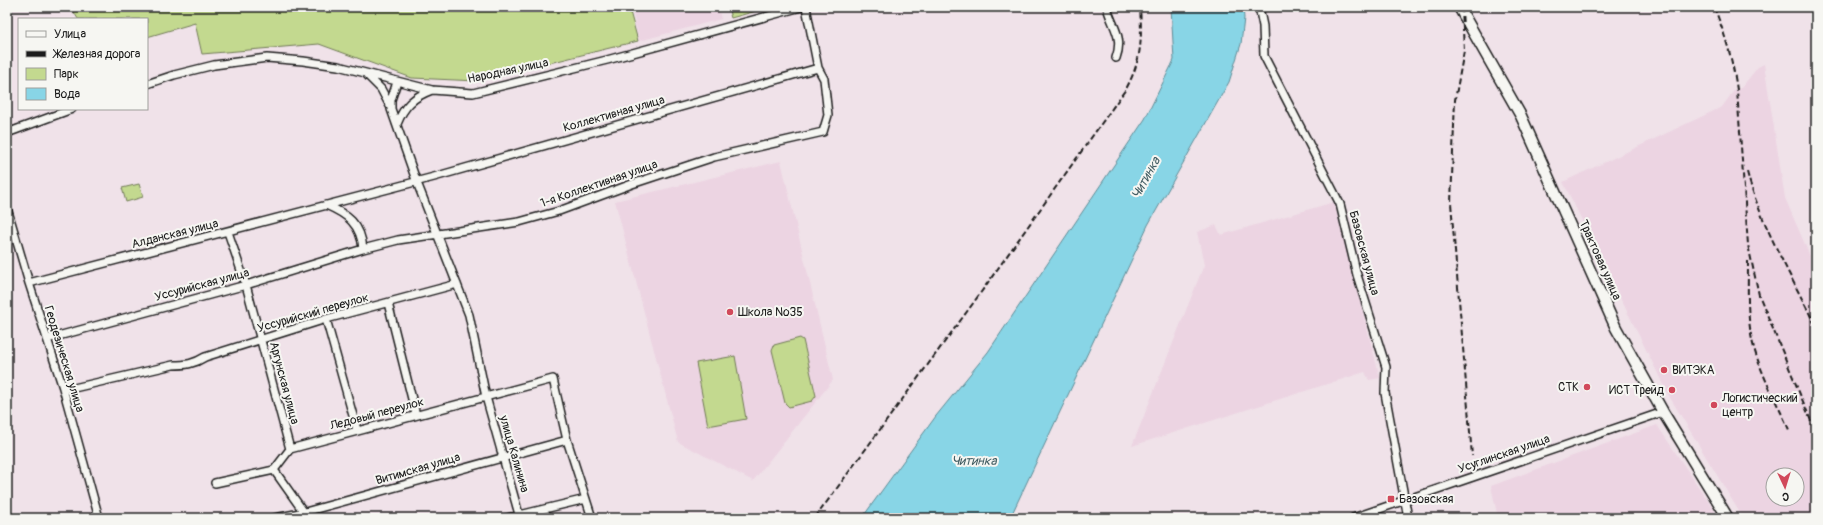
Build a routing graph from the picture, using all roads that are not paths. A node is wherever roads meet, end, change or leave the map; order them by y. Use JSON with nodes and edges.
{"nodes":[{"id":1,"x":801,"y":7,"type":"edge"},
{"id":2,"x":806,"y":7,"type":"edge"},
{"id":3,"x":1107,"y":7,"type":"edge"},
{"id":4,"x":1259,"y":7,"type":"edge"},
{"id":5,"x":1459,"y":7,"type":"edge"},
{"id":6,"x":1116,"y":58,"type":"dead end"},
{"id":7,"x":818,"y":68,"type":"junction"},
{"id":8,"x":364,"y":72,"type":"junction"},
{"id":9,"x":397,"y":82,"type":"junction"},
{"id":10,"x":148,"y":84,"type":"edge"},
{"id":11,"x":432,"y":90,"type":"junction"},
{"id":12,"x":391,"y":109,"type":"junction"},
{"id":13,"x":69,"y":110,"type":"edge"},
{"id":14,"x":397,"y":124,"type":"junction"},
{"id":15,"x":7,"y":133,"type":"edge"},
{"id":16,"x":416,"y":180,"type":"junction"},
{"id":17,"x":326,"y":205,"type":"junction"},
{"id":18,"x":7,"y":208,"type":"edge"},
{"id":19,"x":228,"y":232,"type":"junction"},
{"id":20,"x":438,"y":236,"type":"junction"},
{"id":21,"x":363,"y":249,"type":"junction"},
{"id":22,"x":29,"y":283,"type":"junction"},
{"id":23,"x":457,"y":284,"type":"junction"},
{"id":24,"x":246,"y":285,"type":"junction"},
{"id":25,"x":388,"y":304,"type":"junction"},
{"id":26,"x":326,"y":319,"type":"junction"},
{"id":27,"x":47,"y":339,"type":"junction"},
{"id":28,"x":260,"y":340,"type":"junction"},
{"id":29,"x":63,"y":388,"type":"junction"},
{"id":30,"x":486,"y":396,"type":"junction"},
{"id":31,"x":1662,"y":412,"type":"junction"},
{"id":32,"x":416,"y":414,"type":"junction"},
{"id":33,"x":357,"y":430,"type":"junction"},
{"id":34,"x":567,"y":440,"type":"junction"},
{"id":35,"x":290,"y":449,"type":"junction"},
{"id":36,"x":504,"y":456,"type":"junction"},
{"id":37,"x":274,"y":470,"type":"junction"},
{"id":38,"x":215,"y":483,"type":"dead end"},
{"id":39,"x":586,"y":500,"type":"junction"},
{"id":40,"x":1405,"y":500,"type":"junction"},
{"id":41,"x":307,"y":515,"type":"edge"},
{"id":42,"x":520,"y":516,"type":"edge"},
{"id":43,"x":99,"y":518,"type":"edge"},
{"id":44,"x":275,"y":518,"type":"edge"},
{"id":45,"x":507,"y":518,"type":"edge"},
{"id":46,"x":592,"y":518,"type":"edge"},
{"id":47,"x":1353,"y":518,"type":"edge"},
{"id":48,"x":1408,"y":518,"type":"edge"},
{"id":49,"x":1728,"y":518,"type":"edge"}],
"edges":[{"from":1,"to":11,"type":"street","name":"Народная улица"},
{"from":2,"to":7,"type":"street"},
{"from":3,"to":6,"type":"street"},
{"from":4,"to":40,"type":"street","name":"Базовская улица"},
{"from":5,"to":31,"type":"main road","name":"Трактовая улица"},
{"from":7,"to":16,"type":"street","name":"Коллективная улица"},
{"from":7,"to":20,"type":"street","name":"1-я Коллективная улица"},
{"from":8,"to":9,"type":"street","name":"Народная улица"},
{"from":8,"to":10,"type":"street","name":"Народная улица"},
{"from":8,"to":12,"type":"street"},
{"from":9,"to":11,"type":"street","name":"Народная улица"},
{"from":9,"to":12,"type":"street"},
{"from":11,"to":14,"type":"street"},
{"from":12,"to":14,"type":"street"},
{"from":13,"to":15,"type":"street"},
{"from":14,"to":16,"type":"street"},
{"from":16,"to":17,"type":"street","name":"Коллективная улица"},
{"from":16,"to":20,"type":"street"},
{"from":17,"to":19,"type":"street","name":"Алданская улица"},
{"from":17,"to":21,"type":"street"},
{"from":18,"to":22,"type":"street","name":"Геодезическая улица"},
{"from":19,"to":22,"type":"street","name":"Алданская улица"},
{"from":19,"to":24,"type":"street","name":"Аргунская улица"},
{"from":20,"to":21,"type":"street","name":"1-я Коллективная улица"},
{"from":20,"to":23,"type":"street"},
{"from":21,"to":24,"type":"street","name":"Уссурийская улица"},
{"from":22,"to":27,"type":"street","name":"Геодезическая улица"},
{"from":23,"to":25,"type":"street","name":"Уссурийский переулок"},
{"from":23,"to":30,"type":"street"},
{"from":24,"to":27,"type":"street","name":"Уссурийская улица"},
{"from":24,"to":28,"type":"street","name":"Аргунская улица"},
{"from":25,"to":26,"type":"street","name":"Уссурийский переулок"},
{"from":25,"to":32,"type":"street"},
{"from":26,"to":28,"type":"street","name":"Уссурийский переулок"},
{"from":26,"to":33,"type":"street"},
{"from":27,"to":29,"type":"street","name":"Геодезическая улица"},
{"from":28,"to":29,"type":"street","name":"Уссурийский переулок"},
{"from":28,"to":35,"type":"street","name":"Аргунская улица"},
{"from":29,"to":43,"type":"street","name":"Геодезическая улица"},
{"from":30,"to":32,"type":"street","name":"Ледовый переулок"},
{"from":30,"to":34,"type":"street","name":"Ледовый переулок"},
{"from":30,"to":36,"type":"street","name":"улица Калинина"},
{"from":31,"to":40,"type":"street","name":"Усуглинская улица"},
{"from":31,"to":49,"type":"main road","name":"Трактовая улица"},
{"from":32,"to":33,"type":"street","name":"Ледовый переулок"},
{"from":33,"to":35,"type":"street","name":"Ледовый переулок"},
{"from":34,"to":36,"type":"street","name":"Витимская улица"},
{"from":34,"to":39,"type":"street"},
{"from":35,"to":37,"type":"street"},
{"from":36,"to":41,"type":"street","name":"Витимская улица"},
{"from":36,"to":42,"type":"street","name":"улица Калинина"},
{"from":37,"to":38,"type":"street"},
{"from":37,"to":41,"type":"street"},
{"from":39,"to":42,"type":"street"},
{"from":39,"to":46,"type":"street"},
{"from":40,"to":47,"type":"street","name":"Усуглинская улица"},
{"from":40,"to":48,"type":"street","name":"Базовская улица"},
{"from":41,"to":44,"type":"street","name":"Витимская улица"},
{"from":42,"to":45,"type":"street"}]}
